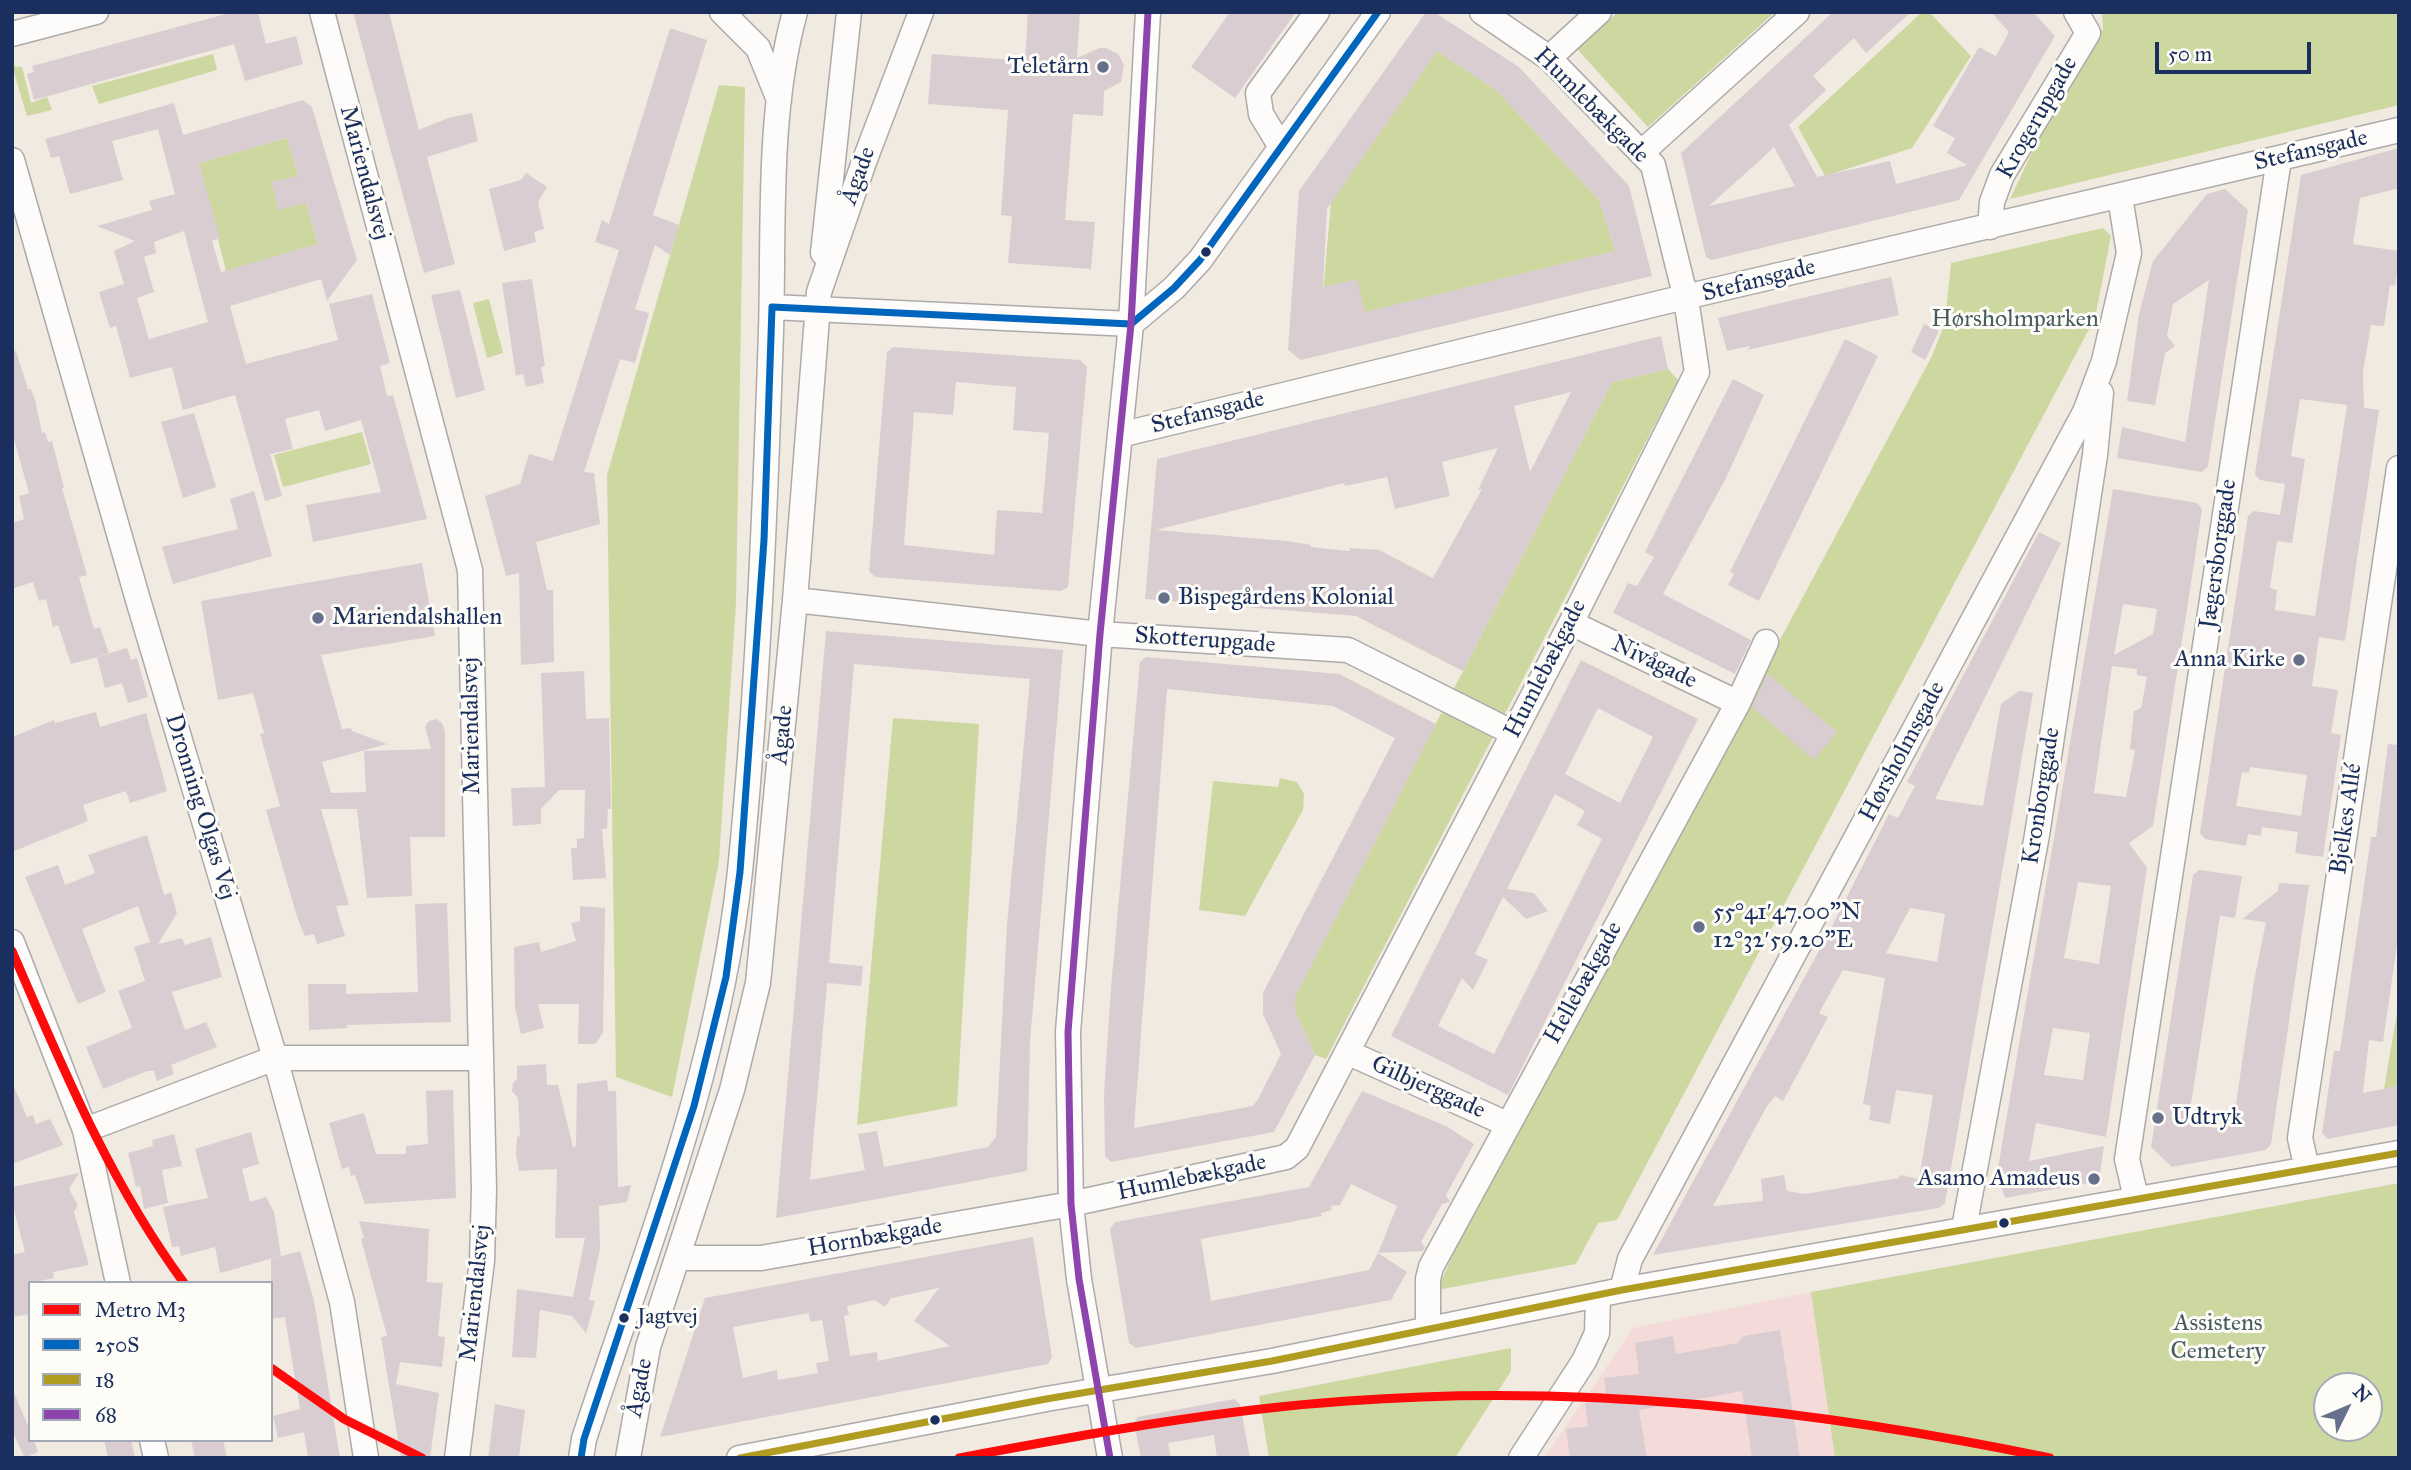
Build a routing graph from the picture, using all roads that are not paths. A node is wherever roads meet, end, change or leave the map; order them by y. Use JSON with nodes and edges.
{"nodes":[{"id":1,"x":96,"y":12,"type":"edge"},
{"id":2,"x":322,"y":12,"type":"edge"},
{"id":3,"x":722,"y":12,"type":"edge"},
{"id":4,"x":795,"y":12,"type":"edge"},
{"id":5,"x":849,"y":12,"type":"edge"},
{"id":6,"x":921,"y":12,"type":"edge"},
{"id":7,"x":1148,"y":12,"type":"edge"},
{"id":8,"x":1317,"y":12,"type":"edge"},
{"id":9,"x":1378,"y":12,"type":"edge"},
{"id":10,"x":1482,"y":12,"type":"edge"},
{"id":11,"x":1600,"y":12,"type":"edge"},
{"id":12,"x":1797,"y":12,"type":"edge"},
{"id":13,"x":2080,"y":14,"type":"edge"},
{"id":14,"x":12,"y":34,"type":"edge"},
{"id":15,"x":1549,"y":58,"type":"junction"},
{"id":16,"x":779,"y":100,"type":"junction"},
{"id":17,"x":2399,"y":130,"type":"edge"},
{"id":18,"x":1281,"y":147,"type":"junction"},
{"id":19,"x":1641,"y":153,"type":"junction"},
{"id":20,"x":2279,"y":159,"type":"junction"},
{"id":21,"x":12,"y":160,"type":"edge"},
{"id":22,"x":2120,"y":197,"type":"junction"},
{"id":23,"x":1990,"y":227,"type":"junction"},
{"id":24,"x":1686,"y":299,"type":"junction"},
{"id":25,"x":818,"y":301,"type":"junction"},
{"id":26,"x":772,"y":307,"type":"junction"},
{"id":27,"x":1131,"y":324,"type":"junction"},
{"id":28,"x":2104,"y":361,"type":"junction"},
{"id":29,"x":1121,"y":435,"type":"junction"},
{"id":30,"x":2399,"y":468,"type":"edge"},
{"id":31,"x":795,"y":600,"type":"junction"},
{"id":32,"x":1571,"y":623,"type":"junction"},
{"id":33,"x":1100,"y":634,"type":"junction"},
{"id":34,"x":1766,"y":642,"type":"dead end"},
{"id":35,"x":1738,"y":703,"type":"junction"},
{"id":36,"x":1513,"y":733,"type":"junction"},
{"id":37,"x":12,"y":942,"type":"edge"},
{"id":38,"x":1349,"y":1053,"type":"junction"},
{"id":39,"x":275,"y":1058,"type":"junction"},
{"id":40,"x":480,"y":1058,"type":"junction"},
{"id":41,"x":1507,"y":1124,"type":"junction"},
{"id":42,"x":85,"y":1130,"type":"junction"},
{"id":43,"x":2399,"y":1153,"type":"edge"},
{"id":44,"x":2307,"y":1168,"type":"junction"},
{"id":45,"x":2136,"y":1198,"type":"junction"},
{"id":46,"x":1071,"y":1204,"type":"junction"},
{"id":47,"x":1964,"y":1228,"type":"junction"},
{"id":48,"x":677,"y":1258,"type":"junction"},
{"id":49,"x":118,"y":1281,"type":"edge"},
{"id":50,"x":1610,"y":1292,"type":"junction"},
{"id":51,"x":1428,"y":1329,"type":"junction"},
{"id":52,"x":1098,"y":1390,"type":"junction"},
{"id":53,"x":838,"y":1449,"type":"edge"},
{"id":54,"x":366,"y":1458,"type":"edge"},
{"id":55,"x":457,"y":1458,"type":"edge"},
{"id":56,"x":580,"y":1458,"type":"edge"},
{"id":57,"x":628,"y":1458,"type":"edge"},
{"id":58,"x":739,"y":1458,"type":"edge"},
{"id":59,"x":1110,"y":1458,"type":"edge"},
{"id":60,"x":1521,"y":1458,"type":"edge"}],
"edges":[{"from":1,"to":14,"type":"street"},
{"from":2,"to":40,"type":"street","name":"Mariendalsvej"},
{"from":3,"to":16,"type":"street"},
{"from":4,"to":16,"type":"street","name":"Ågade"},
{"from":5,"to":25,"type":"street"},
{"from":6,"to":25,"type":"street","name":"Ågade"},
{"from":7,"to":27,"type":"street"},
{"from":8,"to":18,"type":"street"},
{"from":9,"to":18,"type":"street"},
{"from":10,"to":15,"type":"street","name":"Humlebækgade"},
{"from":11,"to":15,"type":"street"},
{"from":12,"to":19,"type":"street"},
{"from":13,"to":23,"type":"street","name":"Krogerupgade"},
{"from":15,"to":19,"type":"street","name":"Humlebækgade"},
{"from":16,"to":26,"type":"street","name":"Ågade"},
{"from":17,"to":20,"type":"street","name":"Stefansgade"},
{"from":18,"to":27,"type":"street"},
{"from":19,"to":24,"type":"street","name":"Humlebækgade"},
{"from":20,"to":22,"type":"street","name":"Stefansgade"},
{"from":20,"to":45,"type":"street","name":"Jægersborggade"},
{"from":21,"to":39,"type":"street","name":"Dronning Olgas Vej"},
{"from":22,"to":23,"type":"street","name":"Stefansgade"},
{"from":22,"to":28,"type":"street","name":"Hørsholmsgade"},
{"from":23,"to":24,"type":"street","name":"Stefansgade"},
{"from":24,"to":29,"type":"street","name":"Stefansgade"},
{"from":24,"to":32,"type":"street","name":"Humlebækgade"},
{"from":25,"to":26,"type":"street"},
{"from":25,"to":27,"type":"street"},
{"from":25,"to":31,"type":"street","name":"Ågade"},
{"from":26,"to":56,"type":"street","name":"Ågade"},
{"from":27,"to":29,"type":"street"},
{"from":28,"to":47,"type":"street","name":"Kronborggade"},
{"from":28,"to":50,"type":"street","name":"Hørsholmsgade"},
{"from":29,"to":33,"type":"street"},
{"from":30,"to":44,"type":"street","name":"Bjelkes Allé"},
{"from":31,"to":33,"type":"street","name":"Skotterupgade"},
{"from":31,"to":48,"type":"street","name":"Ågade"},
{"from":32,"to":35,"type":"street","name":"Nivågade"},
{"from":32,"to":36,"type":"street","name":"Humlebækgade"},
{"from":33,"to":36,"type":"street","name":"Skotterupgade"},
{"from":33,"to":46,"type":"street"},
{"from":34,"to":35,"type":"street","name":"Hellebækgade"},
{"from":35,"to":41,"type":"street","name":"Hellebækgade"},
{"from":36,"to":38,"type":"street","name":"Humlebækgade"},
{"from":37,"to":42,"type":"street"},
{"from":38,"to":41,"type":"street","name":"Gilbjerggade"},
{"from":38,"to":46,"type":"street","name":"Humlebækgade"},
{"from":39,"to":40,"type":"street"},
{"from":39,"to":42,"type":"street"},
{"from":39,"to":54,"type":"street","name":"Dronning Olgas Vej"},
{"from":40,"to":55,"type":"street","name":"Mariendalsvej"},
{"from":41,"to":51,"type":"street","name":"Hellebækgade"},
{"from":42,"to":49,"type":"street"},
{"from":43,"to":44,"type":"street"},
{"from":44,"to":45,"type":"street"},
{"from":45,"to":47,"type":"street"},
{"from":46,"to":48,"type":"street","name":"Hornbækgade"},
{"from":46,"to":52,"type":"street"},
{"from":47,"to":50,"type":"street"},
{"from":48,"to":57,"type":"street","name":"Ågade"},
{"from":50,"to":51,"type":"street"},
{"from":50,"to":60,"type":"street","name":"Hørsholmsgade"},
{"from":51,"to":52,"type":"street"},
{"from":52,"to":53,"type":"street"},
{"from":52,"to":59,"type":"street"},
{"from":53,"to":58,"type":"street"}]}
